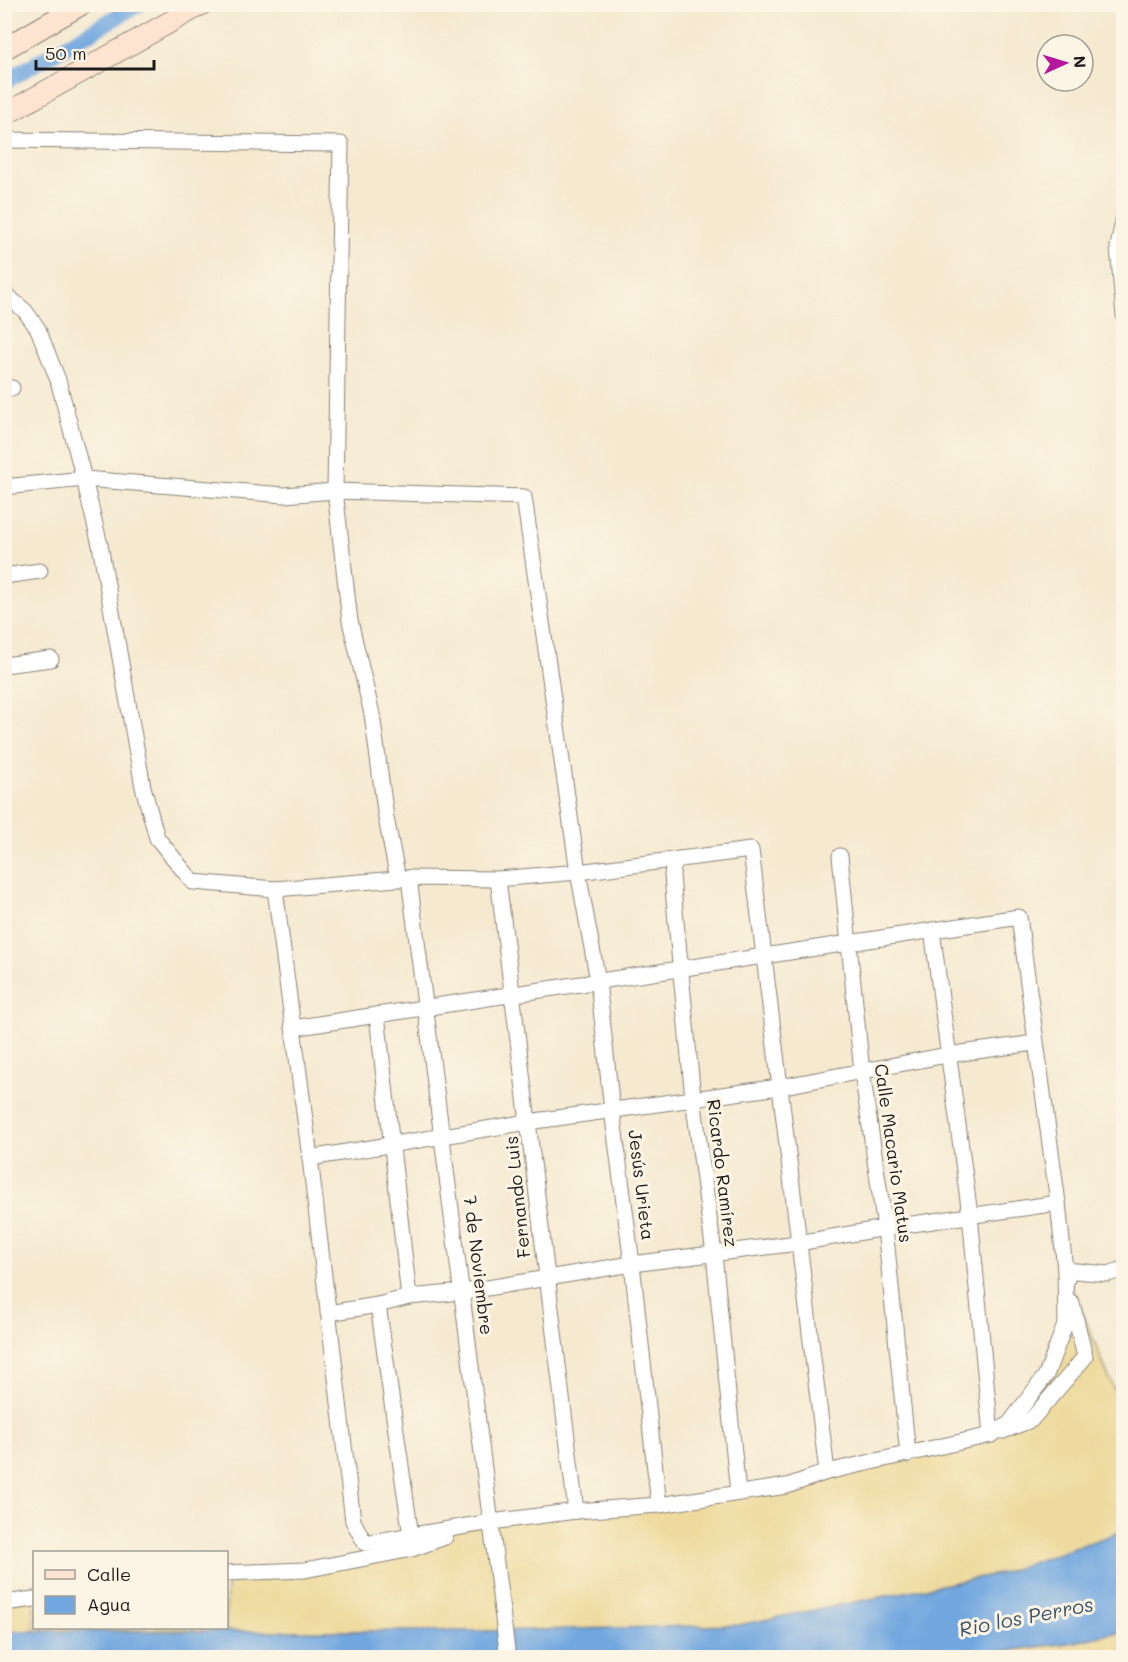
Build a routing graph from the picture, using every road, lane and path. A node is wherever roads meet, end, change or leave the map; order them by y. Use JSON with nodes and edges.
{"nodes":[{"id":1,"x":82,"y":4,"type":"edge"},
{"id":2,"x":202,"y":4,"type":"edge"},
{"id":3,"x":4,"y":49,"type":"edge"},
{"id":4,"x":4,"y":115,"type":"edge"},
{"id":5,"x":4,"y":140,"type":"edge"},
{"id":6,"x":1124,"y":216,"type":"edge"},
{"id":7,"x":4,"y":293,"type":"edge"},
{"id":8,"x":1124,"y":316,"type":"edge"},
{"id":9,"x":84,"y":478,"type":"junction"},
{"id":10,"x":4,"y":487,"type":"edge"},
{"id":11,"x":335,"y":491,"type":"junction"},
{"id":12,"x":40,"y":571,"type":"dead end"},
{"id":13,"x":4,"y":576,"type":"edge"},
{"id":14,"x":51,"y":659,"type":"dead end"},
{"id":15,"x":4,"y":665,"type":"edge"},
{"id":16,"x":840,"y":856,"type":"dead end"},
{"id":17,"x":679,"y":859,"type":"junction"},
{"id":18,"x":578,"y":872,"type":"junction"},
{"id":19,"x":403,"y":878,"type":"junction"},
{"id":20,"x":498,"y":879,"type":"junction"},
{"id":21,"x":275,"y":889,"type":"junction"},
{"id":22,"x":932,"y":930,"type":"junction"},
{"id":23,"x":848,"y":943,"type":"junction"},
{"id":24,"x":765,"y":956,"type":"junction"},
{"id":25,"x":681,"y":968,"type":"junction"},
{"id":26,"x":598,"y":981,"type":"junction"},
{"id":27,"x":512,"y":994,"type":"junction"},
{"id":28,"x":426,"y":1007,"type":"junction"},
{"id":29,"x":377,"y":1015,"type":"junction"},
{"id":30,"x":293,"y":1028,"type":"junction"},
{"id":31,"x":1035,"y":1043,"type":"junction"},
{"id":32,"x":947,"y":1055,"type":"junction"},
{"id":33,"x":862,"y":1072,"type":"junction"},
{"id":34,"x":779,"y":1088,"type":"junction"},
{"id":35,"x":693,"y":1098,"type":"junction"},
{"id":36,"x":612,"y":1110,"type":"junction"},
{"id":37,"x":528,"y":1122,"type":"junction"},
{"id":38,"x":442,"y":1136,"type":"junction"},
{"id":39,"x":390,"y":1145,"type":"junction"},
{"id":40,"x":310,"y":1158,"type":"junction"},
{"id":41,"x":1058,"y":1203,"type":"junction"},
{"id":42,"x":970,"y":1215,"type":"junction"},
{"id":43,"x":885,"y":1228,"type":"junction"},
{"id":44,"x":798,"y":1243,"type":"junction"},
{"id":45,"x":714,"y":1254,"type":"junction"},
{"id":46,"x":633,"y":1264,"type":"junction"},
{"id":47,"x":1124,"y":1269,"type":"edge"},
{"id":48,"x":1065,"y":1270,"type":"junction"},
{"id":49,"x":546,"y":1280,"type":"junction"},
{"id":50,"x":463,"y":1292,"type":"junction"},
{"id":51,"x":410,"y":1297,"type":"junction"},
{"id":52,"x":378,"y":1305,"type":"junction"},
{"id":53,"x":328,"y":1313,"type":"junction"},
{"id":54,"x":991,"y":1435,"type":"junction"},
{"id":55,"x":908,"y":1455,"type":"junction"},
{"id":56,"x":827,"y":1472,"type":"junction"},
{"id":57,"x":738,"y":1493,"type":"junction"},
{"id":58,"x":658,"y":1505,"type":"junction"},
{"id":59,"x":576,"y":1511,"type":"junction"},
{"id":60,"x":491,"y":1522,"type":"junction"},
{"id":61,"x":411,"y":1536,"type":"junction"},
{"id":62,"x":228,"y":1573,"type":"edge"},
{"id":63,"x":33,"y":1599,"type":"edge"},
{"id":64,"x":4,"y":1603,"type":"edge"},
{"id":65,"x":508,"y":1656,"type":"edge"}],
"edges":[{"from":1,"to":3,"type":"street"},
{"from":2,"to":4,"type":"street"},
{"from":5,"to":11,"type":"street","name":"7 de Noviembre"},
{"from":6,"to":8,"type":"street"},
{"from":7,"to":9,"type":"street"},
{"from":9,"to":10,"type":"street"},
{"from":9,"to":11,"type":"street"},
{"from":9,"to":21,"type":"street"},
{"from":11,"to":18,"type":"street","name":"Jesús Urieta"},
{"from":11,"to":19,"type":"street","name":"7 de Noviembre"},
{"from":12,"to":13,"type":"street"},
{"from":14,"to":15,"type":"street"},
{"from":16,"to":23,"type":"street","name":"Calle Macario Matus"},
{"from":17,"to":18,"type":"street"},
{"from":17,"to":24,"type":"street"},
{"from":17,"to":25,"type":"street","name":"Ricardo Ramírez"},
{"from":18,"to":20,"type":"street"},
{"from":18,"to":26,"type":"street","name":"Jesús Urieta"},
{"from":19,"to":20,"type":"street"},
{"from":19,"to":21,"type":"street"},
{"from":19,"to":28,"type":"street","name":"7 de Noviembre"},
{"from":20,"to":27,"type":"street","name":"Fernando Luis"},
{"from":21,"to":30,"type":"street"},
{"from":22,"to":23,"type":"street"},
{"from":22,"to":31,"type":"street"},
{"from":22,"to":32,"type":"street"},
{"from":23,"to":24,"type":"street"},
{"from":23,"to":33,"type":"street","name":"Calle Macario Matus"},
{"from":24,"to":25,"type":"street"},
{"from":24,"to":34,"type":"street"},
{"from":25,"to":26,"type":"street"},
{"from":25,"to":35,"type":"street","name":"Ricardo Ramírez"},
{"from":26,"to":27,"type":"street"},
{"from":26,"to":36,"type":"street","name":"Jesús Urieta"},
{"from":27,"to":28,"type":"street"},
{"from":27,"to":37,"type":"street","name":"Fernando Luis"},
{"from":28,"to":29,"type":"street"},
{"from":28,"to":38,"type":"street","name":"7 de Noviembre"},
{"from":29,"to":30,"type":"street"},
{"from":29,"to":39,"type":"street"},
{"from":30,"to":40,"type":"street"},
{"from":31,"to":32,"type":"street"},
{"from":31,"to":41,"type":"street"},
{"from":32,"to":33,"type":"street"},
{"from":32,"to":42,"type":"street"},
{"from":33,"to":34,"type":"street"},
{"from":33,"to":43,"type":"street","name":"Calle Macario Matus"},
{"from":34,"to":35,"type":"street"},
{"from":34,"to":44,"type":"street"},
{"from":35,"to":36,"type":"street"},
{"from":35,"to":45,"type":"street","name":"Ricardo Ramírez"},
{"from":36,"to":37,"type":"street"},
{"from":36,"to":46,"type":"street","name":"Jesús Urieta"},
{"from":37,"to":38,"type":"street"},
{"from":37,"to":49,"type":"street","name":"Fernando Luis"},
{"from":38,"to":39,"type":"street"},
{"from":38,"to":50,"type":"street","name":"7 de Noviembre"},
{"from":39,"to":40,"type":"street"},
{"from":39,"to":51,"type":"street"},
{"from":40,"to":53,"type":"street"},
{"from":41,"to":42,"type":"street"},
{"from":41,"to":48,"type":"street"},
{"from":42,"to":43,"type":"street"},
{"from":42,"to":54,"type":"street"},
{"from":43,"to":44,"type":"street"},
{"from":43,"to":55,"type":"street","name":"Calle Macario Matus"},
{"from":44,"to":45,"type":"street"},
{"from":44,"to":56,"type":"street"},
{"from":45,"to":46,"type":"street"},
{"from":45,"to":57,"type":"street","name":"Ricardo Ramírez"},
{"from":46,"to":49,"type":"street"},
{"from":46,"to":58,"type":"street","name":"Jesús Urieta"},
{"from":47,"to":48,"type":"street"},
{"from":48,"to":54,"type":"street"},
{"from":48,"to":54,"type":"street"},
{"from":49,"to":50,"type":"street"},
{"from":49,"to":59,"type":"street","name":"Fernando Luis"},
{"from":50,"to":51,"type":"street"},
{"from":50,"to":60,"type":"street","name":"7 de Noviembre"},
{"from":51,"to":52,"type":"street"},
{"from":52,"to":53,"type":"street"},
{"from":52,"to":61,"type":"street"},
{"from":53,"to":61,"type":"street"},
{"from":54,"to":55,"type":"street"},
{"from":55,"to":56,"type":"street"},
{"from":56,"to":57,"type":"street"},
{"from":57,"to":58,"type":"street"},
{"from":58,"to":59,"type":"street"},
{"from":59,"to":60,"type":"street"},
{"from":60,"to":61,"type":"street"},
{"from":60,"to":62,"type":"street"},
{"from":60,"to":65,"type":"street","name":"7 de Noviembre"},
{"from":63,"to":64,"type":"street"}]}
